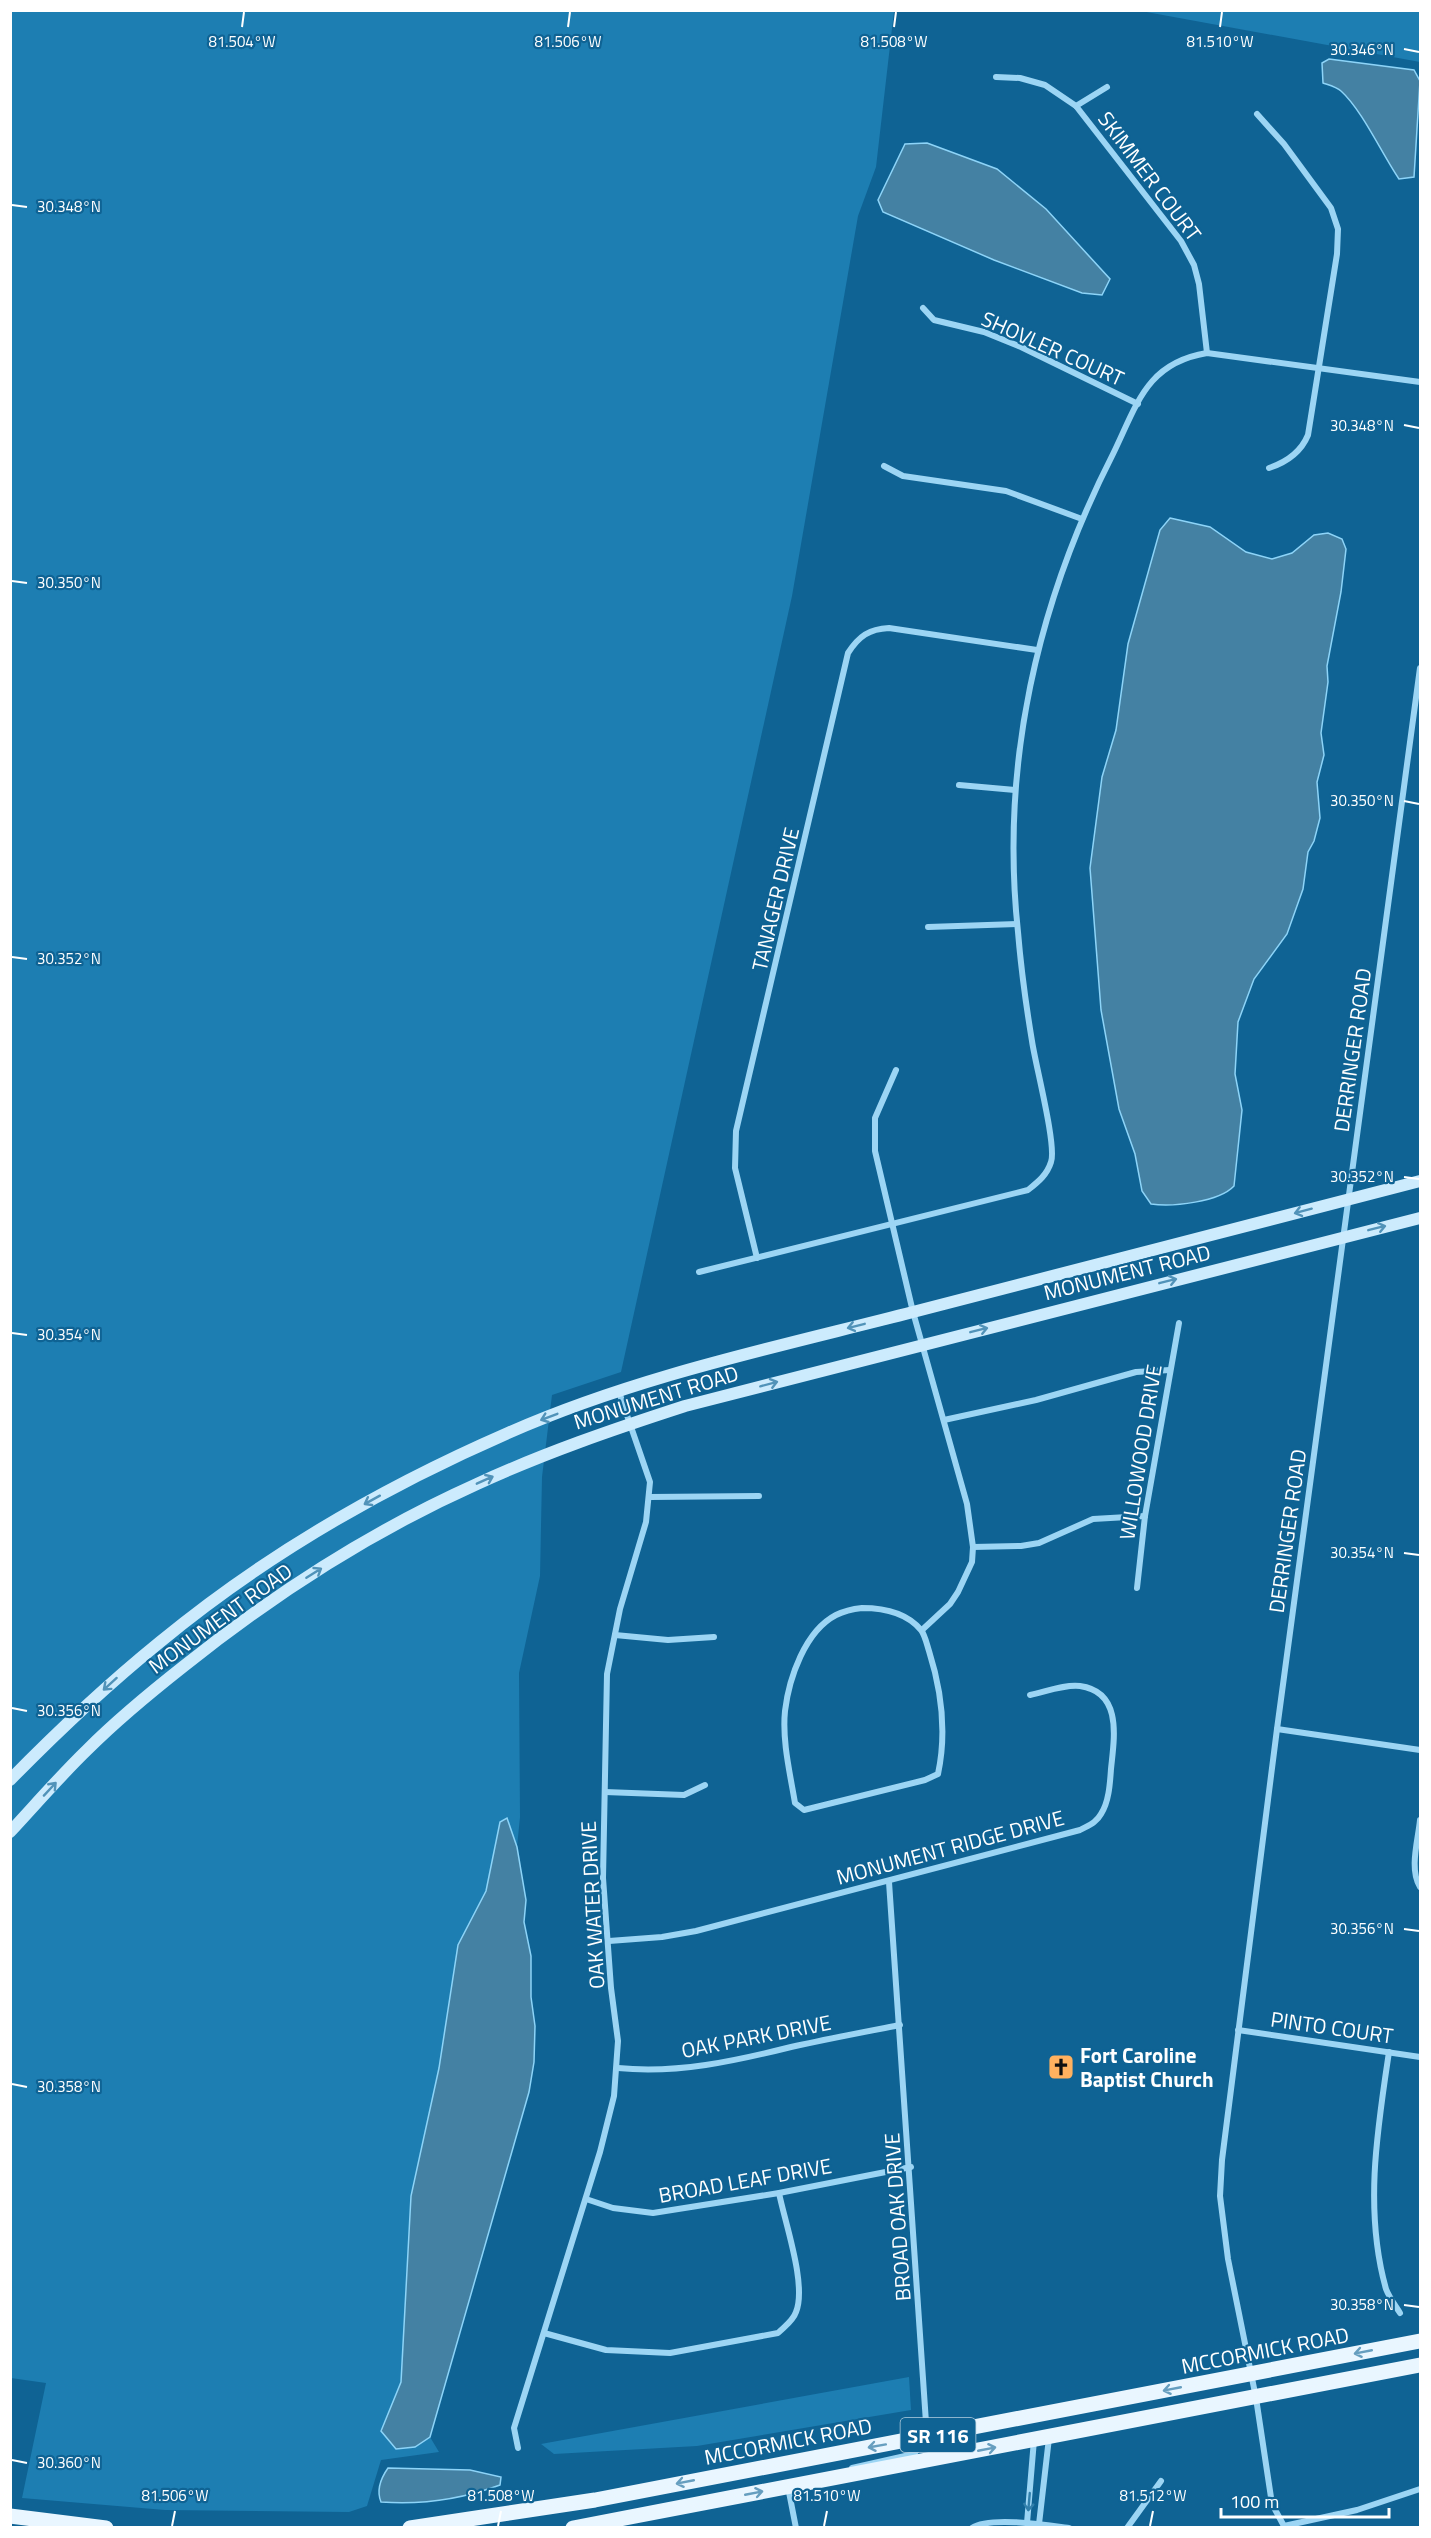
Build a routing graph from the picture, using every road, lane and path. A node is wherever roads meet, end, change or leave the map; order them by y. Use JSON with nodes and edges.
{"nodes":[{"id":1,"x":996,"y":77,"type":"dead end"},
{"id":2,"x":1107,"y":87,"type":"dead end"},
{"id":3,"x":1076,"y":106,"type":"junction"},
{"id":4,"x":1257,"y":114,"type":"dead end"},
{"id":5,"x":923,"y":308,"type":"dead end"},
{"id":6,"x":1207,"y":353,"type":"junction"},
{"id":7,"x":1321,"y":368,"type":"junction"},
{"id":8,"x":1420,"y":382,"type":"edge"},
{"id":9,"x":1138,"y":404,"type":"junction"},
{"id":10,"x":884,"y":466,"type":"dead end"},
{"id":11,"x":1269,"y":468,"type":"dead end"},
{"id":12,"x":1082,"y":519,"type":"junction"},
{"id":13,"x":1037,"y":650,"type":"junction"},
{"id":14,"x":1420,"y":668,"type":"edge"},
{"id":15,"x":1418,"y":711,"type":"edge"},
{"id":16,"x":959,"y":785,"type":"dead end"},
{"id":17,"x":1015,"y":790,"type":"junction"},
{"id":18,"x":1017,"y":924,"type":"junction"},
{"id":19,"x":928,"y":927,"type":"dead end"},
{"id":20,"x":896,"y":1071,"type":"dead end"},
{"id":21,"x":1420,"y":1181,"type":"edge"},
{"id":22,"x":1349,"y":1199,"type":"junction"},
{"id":23,"x":1420,"y":1218,"type":"edge"},
{"id":24,"x":894,"y":1223,"type":"junction"},
{"id":25,"x":1344,"y":1237,"type":"junction"},
{"id":26,"x":757,"y":1258,"type":"junction"},
{"id":27,"x":699,"y":1272,"type":"dead end"},
{"id":28,"x":913,"y":1312,"type":"junction"},
{"id":29,"x":1179,"y":1323,"type":"dead end"},
{"id":30,"x":922,"y":1344,"type":"junction"},
{"id":31,"x":1170,"y":1370,"type":"junction"},
{"id":32,"x":619,"y":1392,"type":"junction"},
{"id":33,"x":944,"y":1420,"type":"junction"},
{"id":34,"x":630,"y":1423,"type":"junction"},
{"id":35,"x":759,"y":1496,"type":"dead end"},
{"id":36,"x":650,"y":1497,"type":"junction"},
{"id":37,"x":1145,"y":1516,"type":"junction"},
{"id":38,"x":973,"y":1547,"type":"junction"},
{"id":39,"x":1137,"y":1588,"type":"dead end"},
{"id":40,"x":922,"y":1630,"type":"junction"},
{"id":41,"x":615,"y":1635,"type":"junction"},
{"id":42,"x":714,"y":1637,"type":"dead end"},
{"id":43,"x":1030,"y":1695,"type":"dead end"},
{"id":44,"x":1277,"y":1730,"type":"junction"},
{"id":45,"x":1420,"y":1750,"type":"edge"},
{"id":46,"x":10,"y":1780,"type":"edge"},
{"id":47,"x":705,"y":1785,"type":"dead end"},
{"id":48,"x":605,"y":1792,"type":"junction"},
{"id":49,"x":1420,"y":1821,"type":"edge"},
{"id":50,"x":10,"y":1832,"type":"edge"},
{"id":51,"x":890,"y":1882,"type":"junction"},
{"id":52,"x":1420,"y":1887,"type":"edge"},
{"id":53,"x":609,"y":1941,"type":"junction"},
{"id":54,"x":900,"y":2025,"type":"junction"},
{"id":55,"x":1238,"y":2030,"type":"junction"},
{"id":56,"x":1389,"y":2052,"type":"junction"},
{"id":57,"x":1420,"y":2057,"type":"edge"},
{"id":58,"x":618,"y":2068,"type":"junction"},
{"id":59,"x":911,"y":2167,"type":"junction"},
{"id":60,"x":779,"y":2193,"type":"junction"},
{"id":61,"x":586,"y":2199,"type":"junction"},
{"id":62,"x":1400,"y":2313,"type":"dead end"},
{"id":63,"x":544,"y":2333,"type":"junction"},
{"id":64,"x":1420,"y":2341,"type":"edge"},
{"id":65,"x":1420,"y":2366,"type":"edge"},
{"id":66,"x":1251,"y":2374,"type":"junction"},
{"id":67,"x":1256,"y":2398,"type":"junction"},
{"id":68,"x":927,"y":2437,"type":"junction"},
{"id":69,"x":1041,"y":2439,"type":"junction"},
{"id":70,"x":518,"y":2448,"type":"dead end"},
{"id":71,"x":825,"y":2480,"type":"junction"},
{"id":72,"x":1161,"y":2481,"type":"dead end"},
{"id":73,"x":788,"y":2487,"type":"junction"},
{"id":74,"x":1420,"y":2489,"type":"edge"},
{"id":75,"x":10,"y":2516,"type":"edge"},
{"id":76,"x":1027,"y":2523,"type":"junction"},
{"id":77,"x":1039,"y":2524,"type":"junction"},
{"id":78,"x":57,"y":2525,"type":"edge"},
{"id":79,"x":1285,"y":2527,"type":"edge"},
{"id":80,"x":106,"y":2528,"type":"edge"},
{"id":81,"x":410,"y":2528,"type":"edge"},
{"id":82,"x":573,"y":2528,"type":"edge"},
{"id":83,"x":796,"y":2528,"type":"edge"},
{"id":84,"x":972,"y":2528,"type":"edge"},
{"id":85,"x":1069,"y":2528,"type":"edge"},
{"id":86,"x":1127,"y":2528,"type":"edge"}],
"edges":[{"from":1,"to":3,"type":"street","name":"SKIMMER COURT"},
{"from":2,"to":3,"type":"street"},
{"from":3,"to":6,"type":"street","name":"SKIMMER COURT"},
{"from":4,"to":7,"type":"street"},
{"from":5,"to":9,"type":"street","name":"SHOVLER COURT"},
{"from":6,"to":7,"type":"street"},
{"from":6,"to":9,"type":"street"},
{"from":7,"to":8,"type":"street"},
{"from":7,"to":11,"type":"street"},
{"from":9,"to":12,"type":"street"},
{"from":10,"to":12,"type":"street"},
{"from":12,"to":13,"type":"street"},
{"from":13,"to":17,"type":"street"},
{"from":13,"to":26,"type":"street","name":"TANAGER DRIVE"},
{"from":14,"to":15,"type":"street","name":"DERRINGER ROAD"},
{"from":15,"to":22,"type":"street","name":"DERRINGER ROAD"},
{"from":16,"to":17,"type":"street"},
{"from":17,"to":18,"type":"street"},
{"from":18,"to":19,"type":"street"},
{"from":18,"to":24,"type":"street"},
{"from":20,"to":24,"type":"street"},
{"from":21,"to":22,"type":"main road","name":"MONUMENT ROAD"},
{"from":22,"to":25,"type":"street","name":"DERRINGER ROAD"},
{"from":22,"to":28,"type":"main road","name":"MONUMENT ROAD","one_way":true},
{"from":25,"to":23,"type":"main road","name":"MONUMENT ROAD","one_way":true},
{"from":24,"to":26,"type":"street"},
{"from":24,"to":28,"type":"street"},
{"from":30,"to":25,"type":"main road","name":"MONUMENT ROAD","one_way":true},
{"from":25,"to":44,"type":"street","name":"DERRINGER ROAD"},
{"from":26,"to":27,"type":"street"},
{"from":28,"to":30,"type":"street"},
{"from":28,"to":32,"type":"main road","name":"MONUMENT ROAD","one_way":true},
{"from":29,"to":31,"type":"street","name":"WILLOWOOD DRIVE"},
{"from":30,"to":33,"type":"street"},
{"from":34,"to":30,"type":"main road","name":"MONUMENT ROAD","one_way":true},
{"from":31,"to":33,"type":"street"},
{"from":31,"to":37,"type":"street","name":"WILLOWOOD DRIVE"},
{"from":32,"to":34,"type":"street","name":"OAK WATER DRIVE"},
{"from":32,"to":46,"type":"main road","name":"MONUMENT ROAD","one_way":true},
{"from":33,"to":38,"type":"street"},
{"from":34,"to":36,"type":"street","name":"OAK WATER DRIVE"},
{"from":50,"to":34,"type":"main road","name":"MONUMENT ROAD","one_way":true},
{"from":35,"to":36,"type":"street"},
{"from":36,"to":41,"type":"street","name":"OAK WATER DRIVE"},
{"from":37,"to":38,"type":"street"},
{"from":37,"to":39,"type":"street","name":"WILLOWOOD DRIVE"},
{"from":38,"to":40,"type":"street"},
{"from":40,"to":40,"type":"street"},
{"from":41,"to":42,"type":"street"},
{"from":41,"to":48,"type":"street","name":"OAK WATER DRIVE"},
{"from":43,"to":51,"type":"street","name":"MONUMENT RIDGE DRIVE"},
{"from":44,"to":45,"type":"street"},
{"from":44,"to":55,"type":"street","name":"DERRINGER ROAD"},
{"from":47,"to":48,"type":"street"},
{"from":48,"to":53,"type":"street","name":"OAK WATER DRIVE"},
{"from":49,"to":52,"type":"street"},
{"from":51,"to":53,"type":"street","name":"MONUMENT RIDGE DRIVE"},
{"from":51,"to":54,"type":"street","name":"BROAD OAK DRIVE"},
{"from":53,"to":58,"type":"street","name":"OAK WATER DRIVE"},
{"from":54,"to":58,"type":"street","name":"OAK PARK DRIVE"},
{"from":54,"to":59,"type":"street","name":"BROAD OAK DRIVE"},
{"from":55,"to":56,"type":"street","name":"PINTO COURT"},
{"from":55,"to":66,"type":"street","name":"DERRINGER ROAD"},
{"from":56,"to":57,"type":"street","name":"PINTO COURT"},
{"from":56,"to":62,"type":"street"},
{"from":58,"to":61,"type":"street","name":"OAK WATER DRIVE"},
{"from":59,"to":60,"type":"street","name":"BROAD LEAF DRIVE"},
{"from":59,"to":68,"type":"street","name":"BROAD OAK DRIVE"},
{"from":60,"to":61,"type":"street","name":"BROAD LEAF DRIVE"},
{"from":60,"to":63,"type":"street"},
{"from":61,"to":63,"type":"street","name":"OAK WATER DRIVE"},
{"from":63,"to":70,"type":"street","name":"OAK WATER DRIVE"},
{"from":64,"to":66,"type":"main road","name":"MCCORMICK ROAD","number":"SR 116","one_way":true},
{"from":65,"to":67,"type":"main road","name":"MCCORMICK ROAD","number":"SR 116"},
{"from":66,"to":67,"type":"street","name":"DERRINGER ROAD"},
{"from":66,"to":68,"type":"main road","name":"MCCORMICK ROAD","number":"SR 116","one_way":true},
{"from":67,"to":69,"type":"main road","name":"MCCORMICK ROAD","number":"SR 116"},
{"from":67,"to":79,"type":"street","name":"DERRINGER ROAD"},
{"from":68,"to":71,"type":"street"},
{"from":68,"to":81,"type":"main road","name":"MCCORMICK ROAD","number":"SR 116","one_way":true},
{"from":71,"to":69,"type":"main road","name":"MCCORMICK ROAD","number":"SR 116","one_way":true},
{"from":69,"to":76,"type":"street","one_way":true},
{"from":69,"to":77,"type":"street"},
{"from":71,"to":73,"type":"main road","name":"MCCORMICK ROAD","number":"SR 116"},
{"from":72,"to":86,"type":"street"},
{"from":82,"to":73,"type":"main road","name":"MCCORMICK ROAD","number":"SR 116","one_way":true},
{"from":73,"to":83,"type":"street"},
{"from":74,"to":79,"type":"street"},
{"from":75,"to":78,"type":"main road"},
{"from":76,"to":77,"type":"street"},
{"from":76,"to":84,"type":"street"},
{"from":77,"to":85,"type":"street"},
{"from":78,"to":80,"type":"main road"}]}
